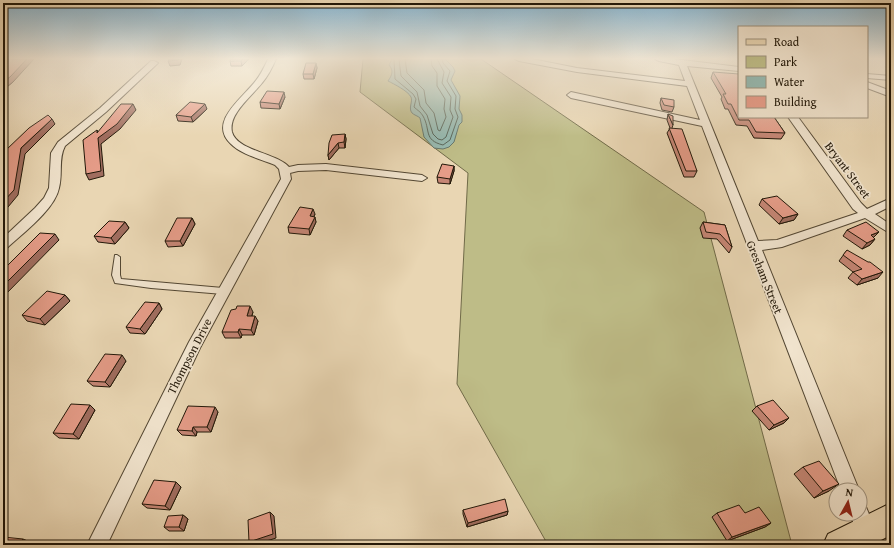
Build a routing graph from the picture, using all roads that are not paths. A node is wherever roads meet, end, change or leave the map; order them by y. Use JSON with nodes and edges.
{"nodes":[{"id":1,"x":689,"y":84,"type":"edge"},
{"id":2,"x":129,"y":85,"type":"edge"},
{"id":3,"x":257,"y":85,"type":"edge"},
{"id":4,"x":868,"y":85,"type":"edge"},
{"id":5,"x":891,"y":94,"type":"edge"},
{"id":6,"x":571,"y":95,"type":"dead end"},
{"id":7,"x":795,"y":118,"type":"edge"},
{"id":8,"x":705,"y":124,"type":"junction"},
{"id":9,"x":286,"y":171,"type":"junction"},
{"id":10,"x":422,"y":178,"type":"dead end"},
{"id":11,"x":891,"y":202,"type":"edge"},
{"id":12,"x":866,"y":214,"type":"junction"},
{"id":13,"x":891,"y":230,"type":"edge"},
{"id":14,"x":3,"y":244,"type":"edge"},
{"id":15,"x":753,"y":246,"type":"junction"},
{"id":16,"x":117,"y":257,"type":"dead end"},
{"id":17,"x":223,"y":291,"type":"junction"},
{"id":18,"x":847,"y":482,"type":"edge"},
{"id":19,"x":872,"y":527,"type":"edge"},
{"id":20,"x":97,"y":545,"type":"edge"},
{"id":21,"x":840,"y":545,"type":"edge"}],
"edges":[{"from":1,"to":8,"type":"street","name":"Gresham Street"},
{"from":2,"to":14,"type":"street"},
{"from":3,"to":9,"type":"street"},
{"from":4,"to":5,"type":"street"},
{"from":6,"to":8,"type":"street"},
{"from":7,"to":12,"type":"street","name":"Bryant Street"},
{"from":8,"to":15,"type":"street","name":"Gresham Street"},
{"from":9,"to":10,"type":"street"},
{"from":9,"to":17,"type":"street","name":"Thompson Drive"},
{"from":11,"to":12,"type":"street"},
{"from":12,"to":13,"type":"street","name":"Bryant Street"},
{"from":12,"to":15,"type":"street"},
{"from":15,"to":18,"type":"street","name":"Gresham Street"},
{"from":16,"to":17,"type":"lane"},
{"from":17,"to":20,"type":"street","name":"Thompson Drive"},
{"from":19,"to":21,"type":"main road"}]}
